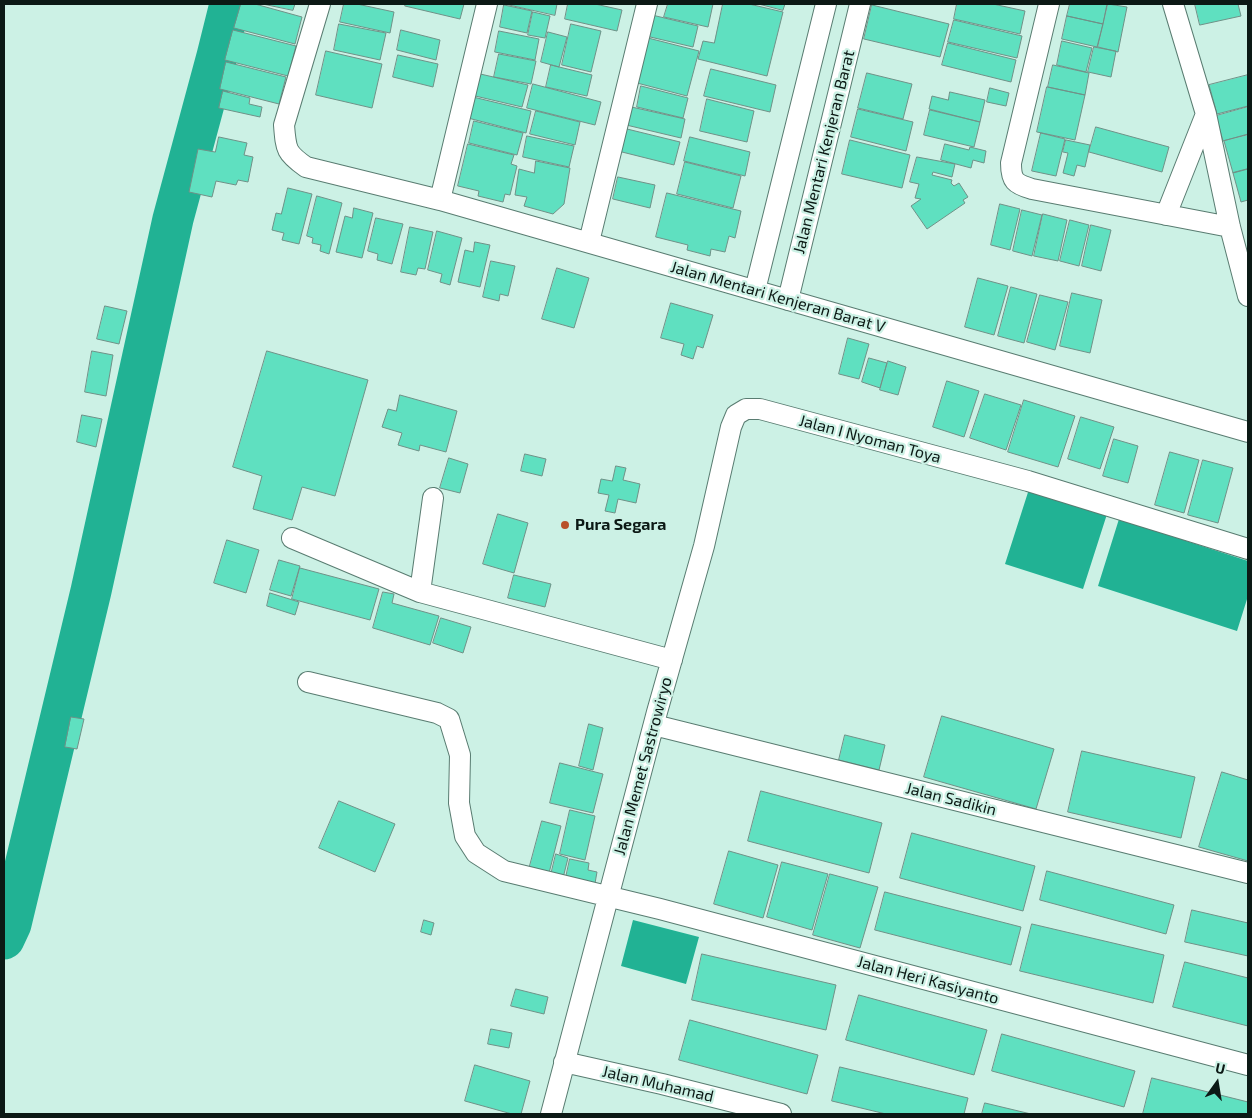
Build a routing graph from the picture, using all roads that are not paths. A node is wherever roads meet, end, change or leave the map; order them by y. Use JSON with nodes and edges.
{"nodes":[{"id":1,"x":320,"y":4,"type":"edge"},
{"id":2,"x":487,"y":4,"type":"edge"},
{"id":3,"x":646,"y":4,"type":"edge"},
{"id":4,"x":826,"y":4,"type":"edge"},
{"id":5,"x":860,"y":4,"type":"edge"},
{"id":6,"x":1049,"y":4,"type":"edge"},
{"id":7,"x":1173,"y":4,"type":"edge"},
{"id":8,"x":1206,"y":114,"type":"junction"},
{"id":9,"x":440,"y":200,"type":"junction"},
{"id":10,"x":1166,"y":215,"type":"junction"},
{"id":11,"x":1230,"y":227,"type":"junction"},
{"id":12,"x":589,"y":242,"type":"junction"},
{"id":13,"x":756,"y":290,"type":"junction"},
{"id":14,"x":1248,"y":296,"type":"edge"},
{"id":15,"x":788,"y":300,"type":"junction"},
{"id":16,"x":1248,"y":432,"type":"edge"},
{"id":17,"x":433,"y":498,"type":"dead end"},
{"id":18,"x":292,"y":538,"type":"dead end"},
{"id":19,"x":1248,"y":549,"type":"edge"},
{"id":20,"x":420,"y":592,"type":"junction"},
{"id":21,"x":672,"y":660,"type":"junction"},
{"id":22,"x":308,"y":682,"type":"dead end"},
{"id":23,"x":654,"y":725,"type":"junction"},
{"id":24,"x":1248,"y":873,"type":"edge"},
{"id":25,"x":608,"y":896,"type":"junction"},
{"id":26,"x":564,"y":1062,"type":"junction"},
{"id":27,"x":1248,"y":1065,"type":"edge"},
{"id":28,"x":551,"y":1114,"type":"edge"},
{"id":29,"x":781,"y":1114,"type":"edge"}],
"edges":[{"from":1,"to":9,"type":"street","name":"Jalan Mentari Kenjeran Barat V"},
{"from":2,"to":9,"type":"street"},
{"from":3,"to":12,"type":"street"},
{"from":4,"to":13,"type":"street","name":"Jalan Mentari Kenjeran Barat"},
{"from":5,"to":15,"type":"street","name":"Jalan Mentari Kenjeran Barat"},
{"from":6,"to":10,"type":"street"},
{"from":7,"to":8,"type":"street"},
{"from":8,"to":10,"type":"street"},
{"from":8,"to":11,"type":"street"},
{"from":9,"to":12,"type":"street","name":"Jalan Mentari Kenjeran Barat V"},
{"from":10,"to":11,"type":"street"},
{"from":11,"to":14,"type":"street"},
{"from":12,"to":13,"type":"street","name":"Jalan Mentari Kenjeran Barat V"},
{"from":13,"to":15,"type":"street","name":"Jalan Mentari Kenjeran Barat V"},
{"from":15,"to":16,"type":"street","name":"Jalan Mentari Kenjeran Barat V"},
{"from":17,"to":20,"type":"street"},
{"from":18,"to":20,"type":"street","name":"Jalan Memet Sastrowiryo"},
{"from":19,"to":21,"type":"street","name":"Jalan I Nyoman Toya"},
{"from":20,"to":21,"type":"street","name":"Jalan Memet Sastrowiryo"},
{"from":21,"to":23,"type":"street","name":"Jalan Memet Sastrowiryo"},
{"from":22,"to":25,"type":"street","name":"Jalan Heri Kasiyanto"},
{"from":23,"to":24,"type":"street","name":"Jalan Sadikin"},
{"from":23,"to":25,"type":"street","name":"Jalan Memet Sastrowiryo"},
{"from":25,"to":26,"type":"street","name":"Jalan Memet Sastrowiryo"},
{"from":25,"to":27,"type":"street","name":"Jalan Heri Kasiyanto"},
{"from":26,"to":28,"type":"street","name":"Jalan Memet Sastrowiryo"},
{"from":26,"to":29,"type":"street","name":"Jalan Muhamad"}]}
